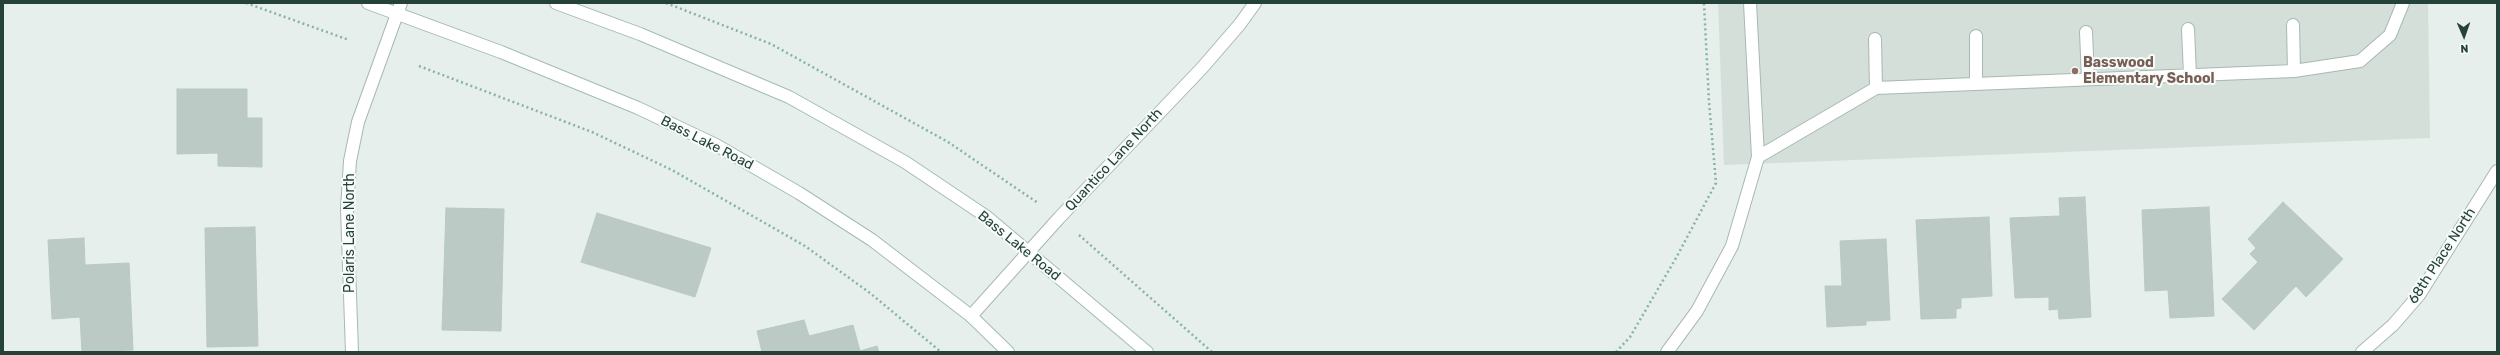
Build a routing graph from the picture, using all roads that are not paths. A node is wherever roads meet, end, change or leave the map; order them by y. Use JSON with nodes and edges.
{"nodes":[{"id":1,"x":368,"y":3,"type":"edge"},
{"id":2,"x":556,"y":3,"type":"edge"},
{"id":3,"x":1255,"y":3,"type":"edge"},
{"id":4,"x":1750,"y":3,"type":"edge"},
{"id":5,"x":2403,"y":3,"type":"edge"},
{"id":6,"x":399,"y":8,"type":"edge"},
{"id":7,"x":2293,"y":25,"type":"dead end"},
{"id":8,"x":2188,"y":29,"type":"dead end"},
{"id":9,"x":2086,"y":32,"type":"dead end"},
{"id":10,"x":1976,"y":36,"type":"dead end"},
{"id":11,"x":1875,"y":39,"type":"dead end"},
{"id":12,"x":2294,"y":71,"type":"junction"},
{"id":13,"x":2190,"y":75,"type":"junction"},
{"id":14,"x":2088,"y":79,"type":"junction"},
{"id":15,"x":1976,"y":83,"type":"junction"},
{"id":16,"x":1876,"y":88,"type":"junction"},
{"id":17,"x":1758,"y":157,"type":"junction"},
{"id":18,"x":2497,"y":171,"type":"edge"},
{"id":19,"x":1029,"y":253,"type":"junction"},
{"id":20,"x":971,"y":316,"type":"junction"},
{"id":21,"x":352,"y":352,"type":"edge"},
{"id":22,"x":1008,"y":352,"type":"edge"},
{"id":23,"x":1147,"y":352,"type":"edge"},
{"id":24,"x":1667,"y":352,"type":"edge"},
{"id":25,"x":2362,"y":352,"type":"edge"}],
"edges":[{"from":1,"to":6,"type":"main road","name":"Bass Lake Road"},
{"from":2,"to":19,"type":"main road","name":"Bass Lake Road"},
{"from":3,"to":19,"type":"main road","name":"Quantico Lane North"},
{"from":4,"to":17,"type":"main road"},
{"from":5,"to":12,"type":"main road"},
{"from":6,"to":20,"type":"main road","name":"Bass Lake Road"},
{"from":6,"to":21,"type":"main road","name":"Polaris Lane North"},
{"from":7,"to":12,"type":"main road"},
{"from":8,"to":13,"type":"main road"},
{"from":9,"to":14,"type":"main road"},
{"from":10,"to":15,"type":"main road"},
{"from":11,"to":16,"type":"main road"},
{"from":12,"to":13,"type":"main road"},
{"from":13,"to":14,"type":"main road"},
{"from":14,"to":15,"type":"main road"},
{"from":15,"to":16,"type":"main road"},
{"from":16,"to":17,"type":"main road"},
{"from":17,"to":24,"type":"main road"},
{"from":18,"to":25,"type":"main road","name":"68th Place North"},
{"from":19,"to":20,"type":"main road","name":"Quantico Lane North"},
{"from":19,"to":23,"type":"main road","name":"Bass Lake Road"},
{"from":20,"to":22,"type":"main road","name":"Bass Lake Road"}]}
